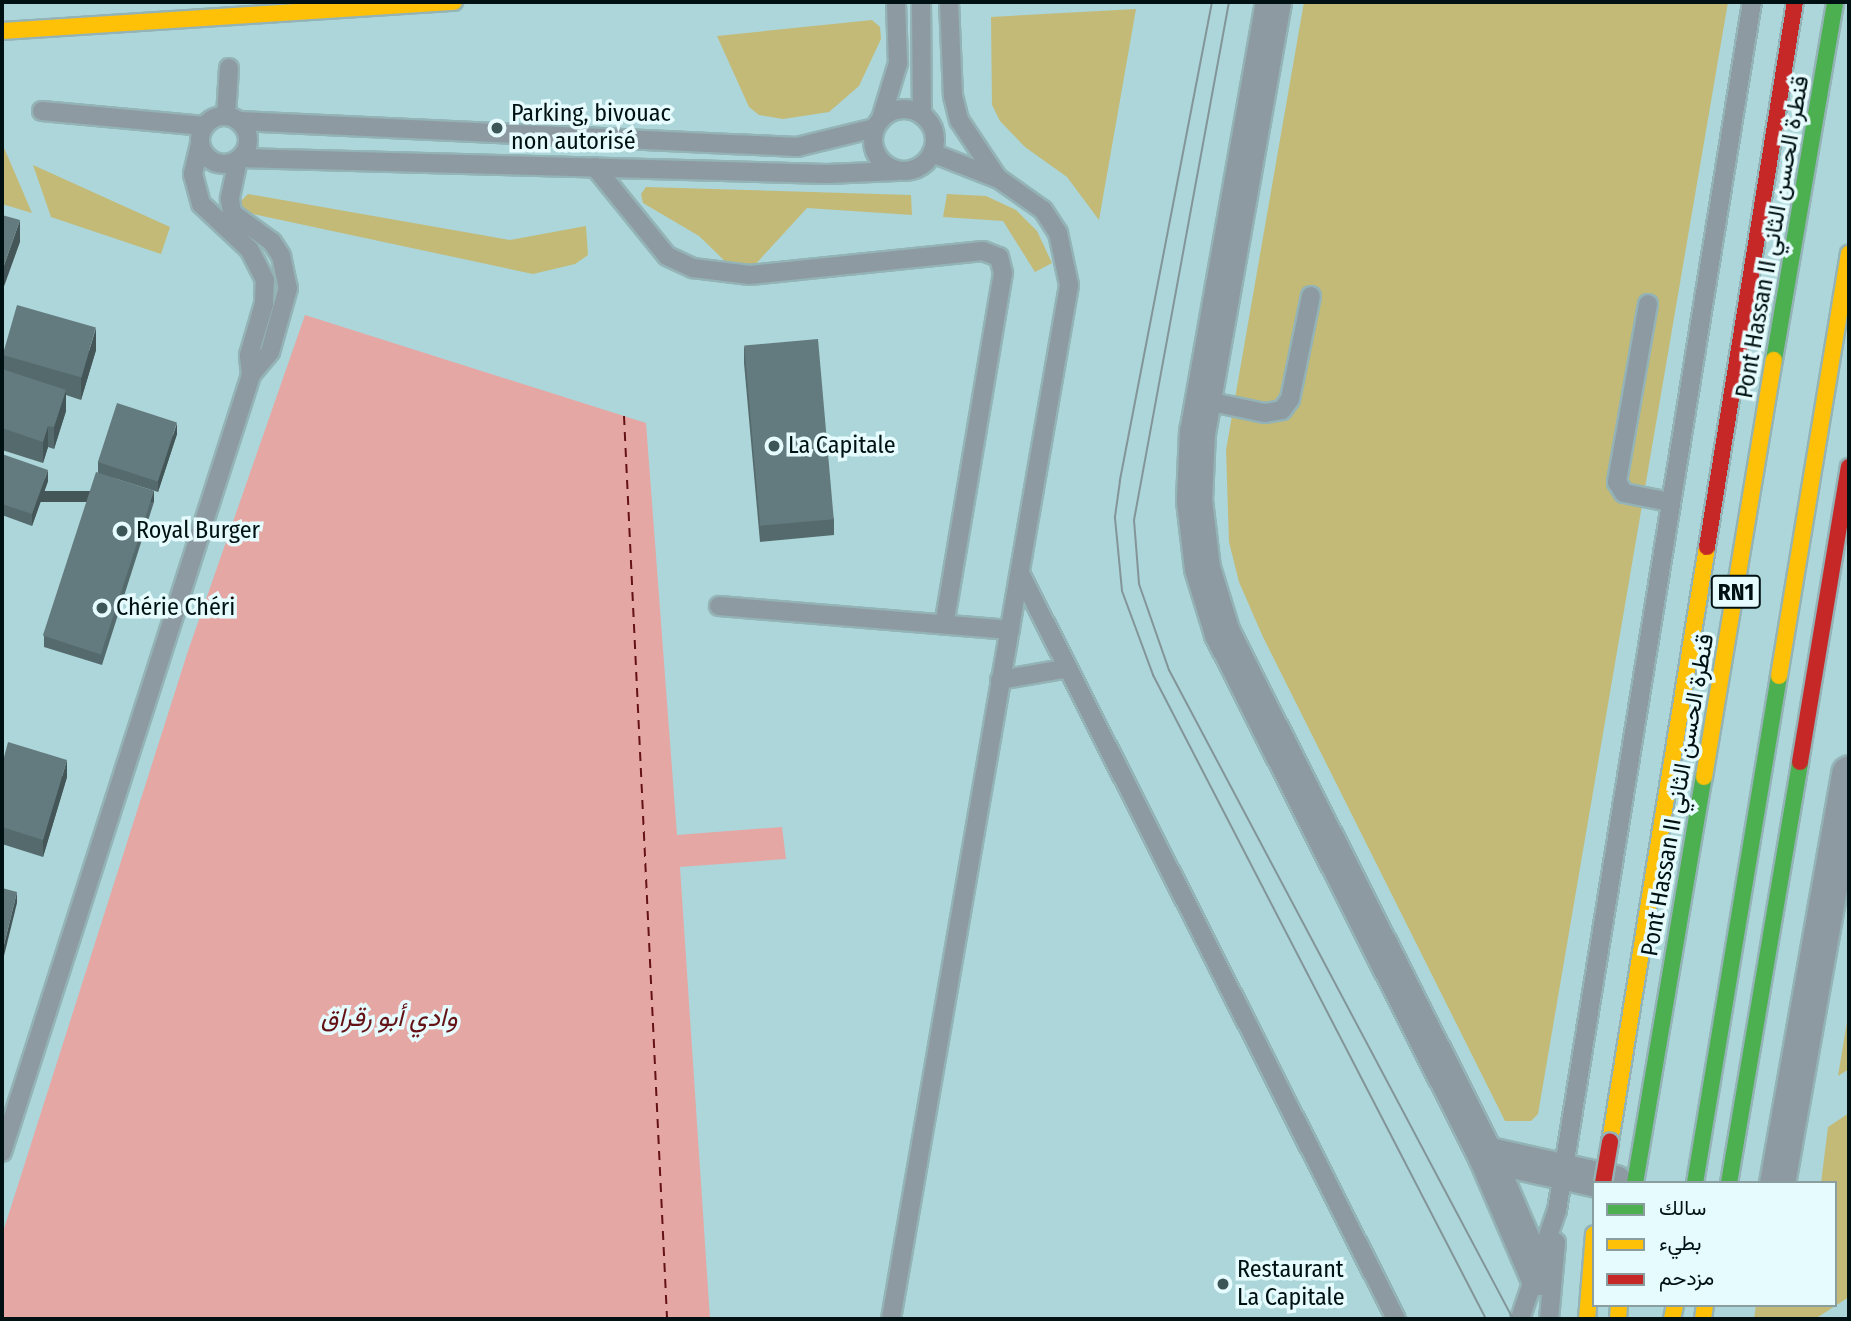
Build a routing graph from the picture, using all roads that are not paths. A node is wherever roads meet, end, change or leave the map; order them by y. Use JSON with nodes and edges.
{"nodes":[{"id":1,"x":454,"y":2,"type":"edge"},
{"id":2,"x":896,"y":2,"type":"edge"},
{"id":3,"x":921,"y":2,"type":"edge"},
{"id":4,"x":949,"y":2,"type":"edge"},
{"id":5,"x":1273,"y":2,"type":"edge"},
{"id":6,"x":1752,"y":2,"type":"edge"},
{"id":7,"x":1795,"y":2,"type":"edge"},
{"id":8,"x":1835,"y":2,"type":"edge"},
{"id":9,"x":2,"y":31,"type":"edge"},
{"id":10,"x":229,"y":68,"type":"dead end"},
{"id":11,"x":42,"y":111,"type":"dead end"},
{"id":12,"x":922,"y":115,"type":"junction"},
{"id":13,"x":233,"y":118,"type":"junction"},
{"id":14,"x":959,"y":120,"type":"junction"},
{"id":15,"x":878,"y":123,"type":"junction"},
{"id":16,"x":204,"y":126,"type":"junction"},
{"id":17,"x":934,"y":132,"type":"junction"},
{"id":18,"x":200,"y":144,"type":"junction"},
{"id":19,"x":932,"y":153,"type":"junction"},
{"id":20,"x":240,"y":159,"type":"junction"},
{"id":21,"x":595,"y":167,"type":"junction"},
{"id":22,"x":897,"y":171,"type":"junction"},
{"id":23,"x":999,"y":179,"type":"junction"},
{"id":24,"x":1849,"y":254,"type":"edge"},
{"id":25,"x":1311,"y":296,"type":"dead end"},
{"id":26,"x":1648,"y":304,"type":"dead end"},
{"id":27,"x":251,"y":375,"type":"junction"},
{"id":28,"x":1202,"y":400,"type":"junction"},
{"id":29,"x":1849,"y":467,"type":"edge"},
{"id":30,"x":1670,"y":502,"type":"junction"},
{"id":31,"x":1021,"y":575,"type":"junction"},
{"id":32,"x":719,"y":606,"type":"dead end"},
{"id":33,"x":944,"y":624,"type":"junction"},
{"id":34,"x":1010,"y":629,"type":"junction"},
{"id":35,"x":1068,"y":668,"type":"junction"},
{"id":36,"x":1000,"y":680,"type":"junction"},
{"id":37,"x":1849,"y":773,"type":"edge"},
{"id":38,"x":2,"y":1152,"type":"edge"},
{"id":39,"x":1485,"y":1154,"type":"junction"},
{"id":40,"x":1560,"y":1171,"type":"junction"},
{"id":41,"x":1603,"y":1181,"type":"edge"},
{"id":42,"x":1606,"y":1181,"type":"edge"},
{"id":43,"x":1635,"y":1181,"type":"edge"},
{"id":44,"x":1695,"y":1181,"type":"edge"},
{"id":45,"x":1729,"y":1181,"type":"edge"},
{"id":46,"x":1777,"y":1181,"type":"edge"},
{"id":47,"x":1557,"y":1210,"type":"junction"},
{"id":48,"x":1592,"y":1258,"type":"edge"},
{"id":49,"x":1538,"y":1277,"type":"junction"},
{"id":50,"x":891,"y":1319,"type":"edge"},
{"id":51,"x":1396,"y":1319,"type":"edge"},
{"id":52,"x":1520,"y":1319,"type":"edge"},
{"id":53,"x":1549,"y":1319,"type":"edge"},
{"id":54,"x":1587,"y":1319,"type":"edge"}],
"edges":[{"from":1,"to":9,"type":"main road"},
{"from":2,"to":15,"type":"lane"},
{"from":3,"to":12,"type":"lane"},
{"from":4,"to":14,"type":"lane"},
{"from":5,"to":28,"type":"street"},
{"from":6,"to":30,"type":"lane"},
{"from":7,"to":41,"type":"main road","bridge":true},
{"from":8,"to":43,"type":"main road","name":"Pont Hassan II قنطرة الحسن الثاني","number":"RN1"},
{"from":10,"to":13,"type":"lane"},
{"from":11,"to":16,"type":"lane"},
{"from":12,"to":15,"type":"lane"},
{"from":12,"to":17,"type":"lane"},
{"from":13,"to":15,"type":"lane"},
{"from":13,"to":16,"type":"lane"},
{"from":13,"to":20,"type":"lane"},
{"from":14,"to":17,"type":"lane"},
{"from":14,"to":23,"type":"lane"},
{"from":15,"to":22,"type":"lane"},
{"from":16,"to":18,"type":"lane"},
{"from":17,"to":19,"type":"lane"},
{"from":18,"to":20,"type":"lane"},
{"from":18,"to":27,"type":"lane"},
{"from":19,"to":22,"type":"lane"},
{"from":19,"to":23,"type":"lane"},
{"from":20,"to":21,"type":"lane"},
{"from":20,"to":27,"type":"lane"},
{"from":21,"to":22,"type":"lane"},
{"from":21,"to":33,"type":"lane"},
{"from":23,"to":31,"type":"lane"},
{"from":24,"to":44,"type":"main road","number":"RN1"},
{"from":25,"to":28,"type":"lane"},
{"from":26,"to":30,"type":"lane"},
{"from":27,"to":38,"type":"lane"},
{"from":28,"to":39,"type":"street"},
{"from":29,"to":45,"type":"main road"},
{"from":30,"to":40,"type":"lane"},
{"from":31,"to":34,"type":"lane"},
{"from":31,"to":35,"type":"lane"},
{"from":32,"to":33,"type":"lane"},
{"from":33,"to":34,"type":"lane"},
{"from":34,"to":36,"type":"lane"},
{"from":35,"to":36,"type":"lane"},
{"from":35,"to":51,"type":"lane"},
{"from":36,"to":50,"type":"lane"},
{"from":37,"to":46,"type":"street"},
{"from":39,"to":40,"type":"street"},
{"from":39,"to":49,"type":"street"},
{"from":40,"to":42,"type":"street"},
{"from":40,"to":47,"type":"lane"},
{"from":47,"to":49,"type":"lane"},
{"from":47,"to":53,"type":"lane"},
{"from":48,"to":54,"type":"main road"},
{"from":49,"to":52,"type":"lane"}]}
